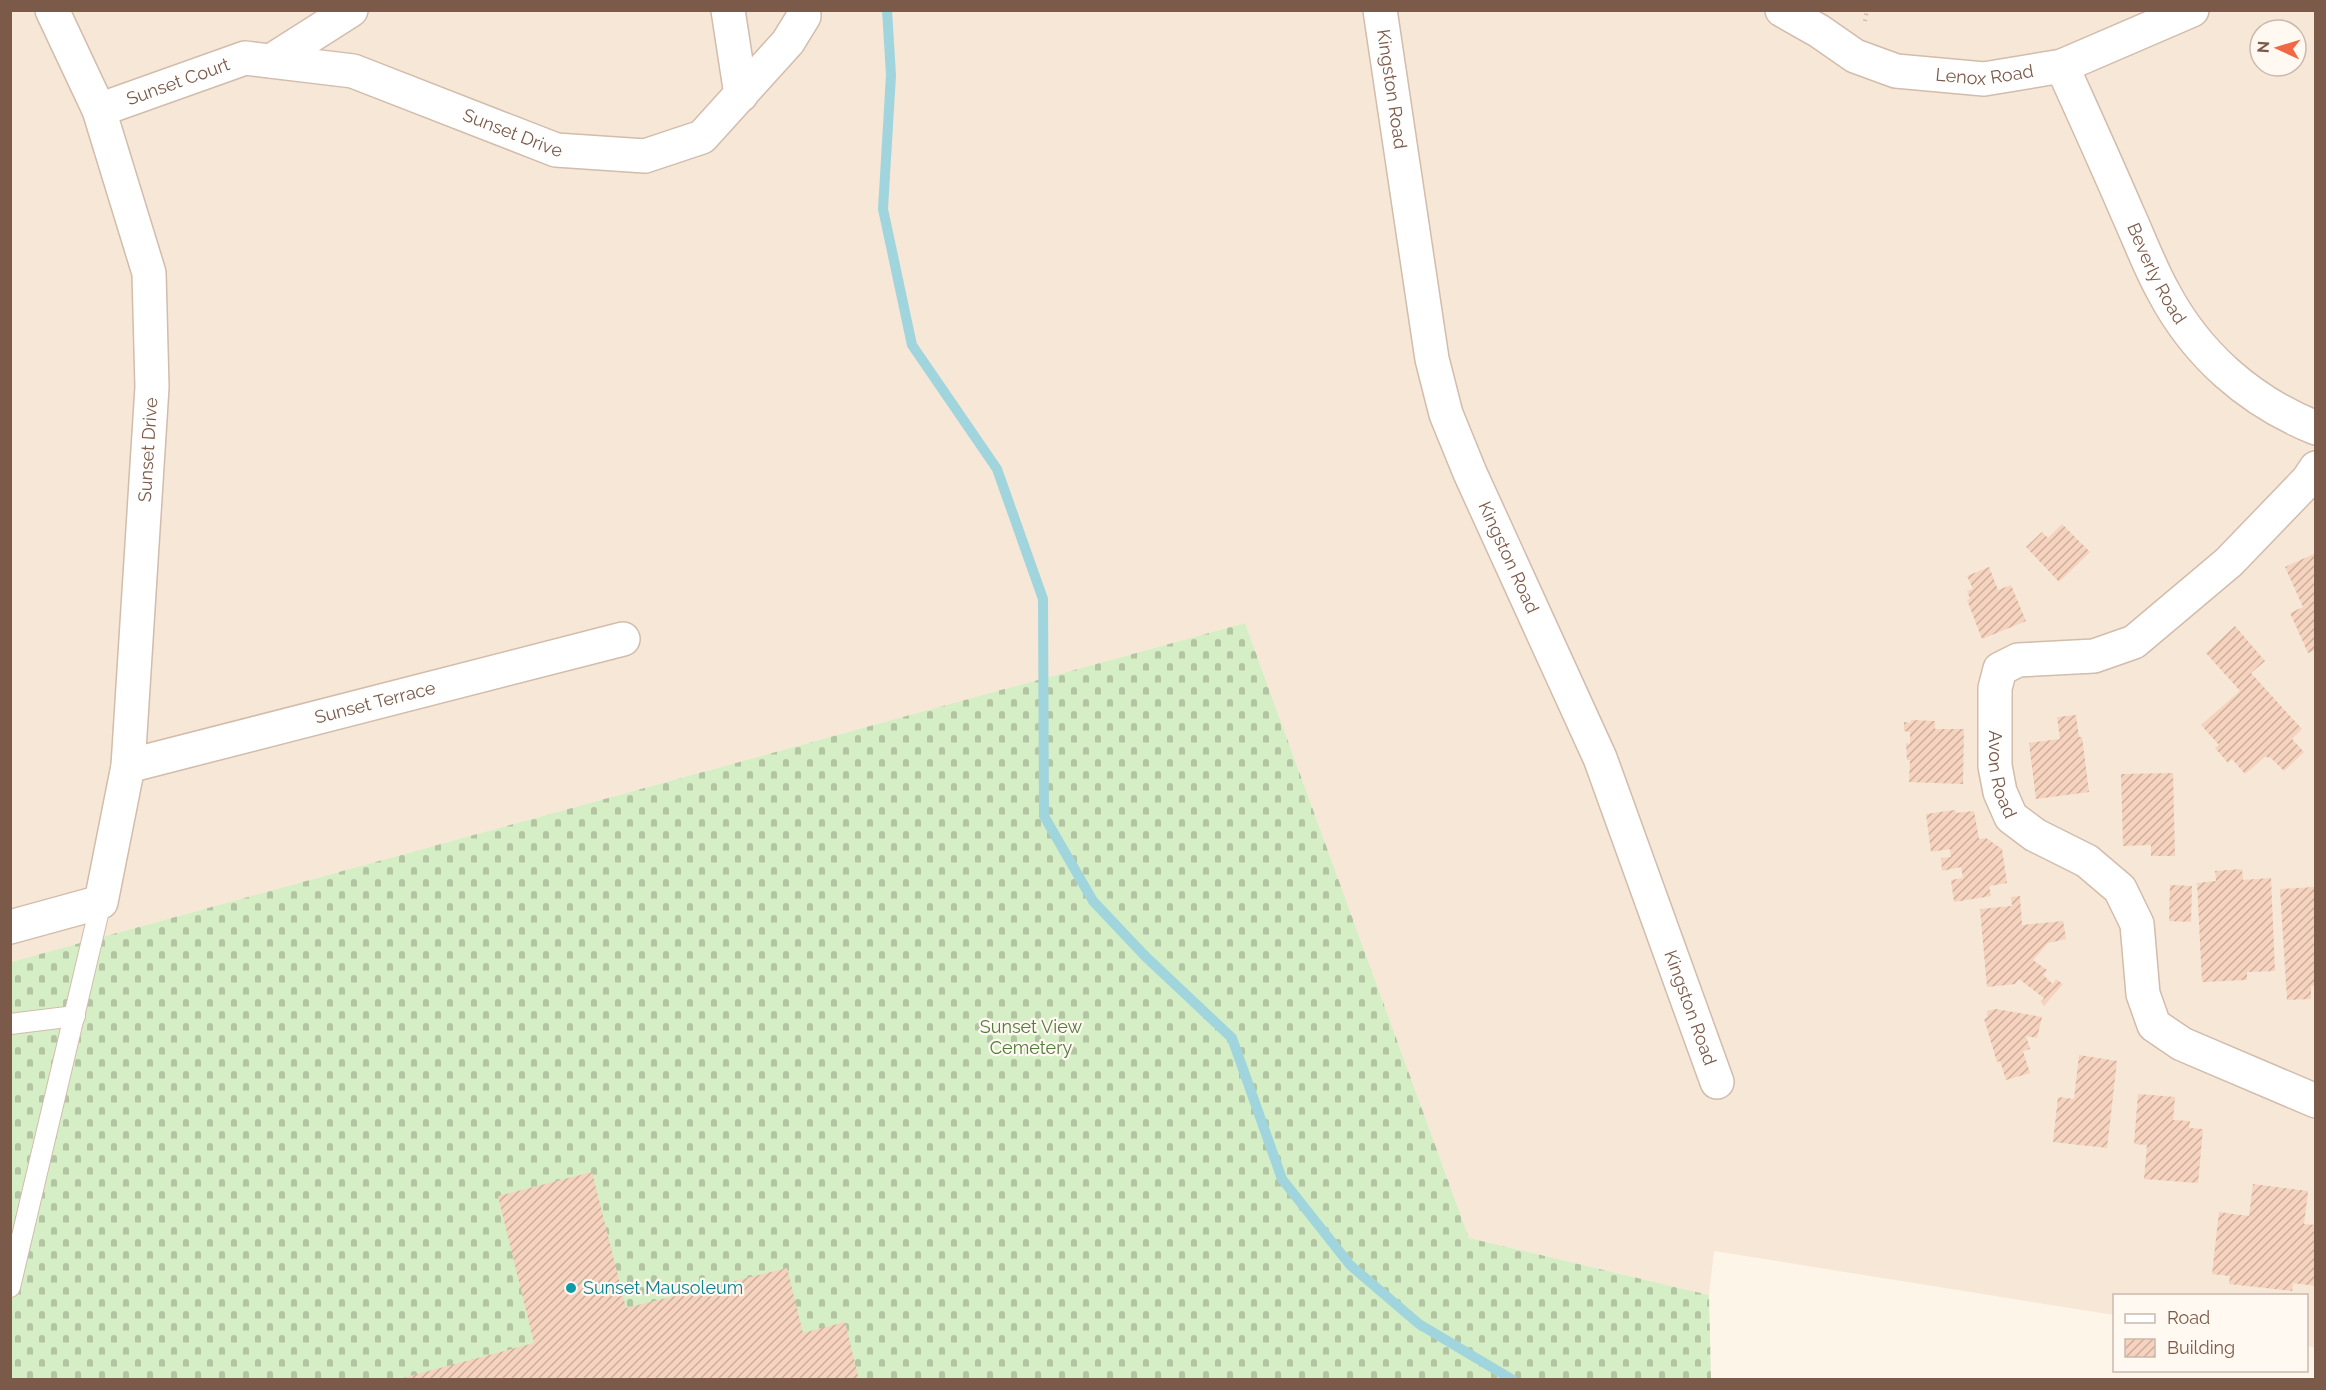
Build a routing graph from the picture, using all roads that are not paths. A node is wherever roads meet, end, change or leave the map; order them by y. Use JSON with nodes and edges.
{"nodes":[{"id":1,"x":52,"y":10,"type":"edge"},
{"id":2,"x":351,"y":10,"type":"edge"},
{"id":3,"x":803,"y":10,"type":"edge"},
{"id":4,"x":1380,"y":10,"type":"edge"},
{"id":5,"x":1782,"y":10,"type":"edge"},
{"id":6,"x":2192,"y":10,"type":"edge"},
{"id":7,"x":728,"y":19,"type":"edge"},
{"id":8,"x":788,"y":42,"type":"junction"},
{"id":9,"x":271,"y":61,"type":"junction"},
{"id":10,"x":2062,"y":66,"type":"junction"},
{"id":11,"x":741,"y":95,"type":"junction"},
{"id":12,"x":99,"y":110,"type":"junction"},
{"id":13,"x":2316,"y":428,"type":"edge"},
{"id":14,"x":2316,"y":468,"type":"edge"},
{"id":15,"x":623,"y":639,"type":"dead end"},
{"id":16,"x":128,"y":766,"type":"junction"},
{"id":17,"x":100,"y":902,"type":"junction"},
{"id":18,"x":10,"y":927,"type":"edge"},
{"id":19,"x":75,"y":1016,"type":"junction"},
{"id":20,"x":10,"y":1024,"type":"edge"},
{"id":21,"x":1717,"y":1083,"type":"dead end"},
{"id":22,"x":2316,"y":1101,"type":"edge"},
{"id":23,"x":10,"y":1287,"type":"edge"}],
"edges":[{"from":1,"to":12,"type":"street","name":"Sunset Drive"},
{"from":2,"to":9,"type":"street"},
{"from":3,"to":8,"type":"street","name":"Sunset Drive"},
{"from":4,"to":21,"type":"street","name":"Kingston Road"},
{"from":5,"to":10,"type":"street","name":"Lenox Road"},
{"from":6,"to":10,"type":"street","name":"Lenox Road"},
{"from":7,"to":8,"type":"street"},
{"from":7,"to":11,"type":"street"},
{"from":8,"to":11,"type":"street","name":"Sunset Drive"},
{"from":9,"to":11,"type":"street","name":"Sunset Drive"},
{"from":9,"to":12,"type":"street","name":"Sunset Court"},
{"from":10,"to":13,"type":"street","name":"Beverly Road"},
{"from":12,"to":16,"type":"street","name":"Sunset Drive"},
{"from":14,"to":22,"type":"street","name":"Avon Road"},
{"from":15,"to":16,"type":"street","name":"Sunset Terrace"},
{"from":16,"to":17,"type":"street","name":"Sunset Drive"},
{"from":17,"to":18,"type":"street"},
{"from":17,"to":19,"type":"lane"},
{"from":19,"to":20,"type":"lane"},
{"from":19,"to":23,"type":"lane"}]}
